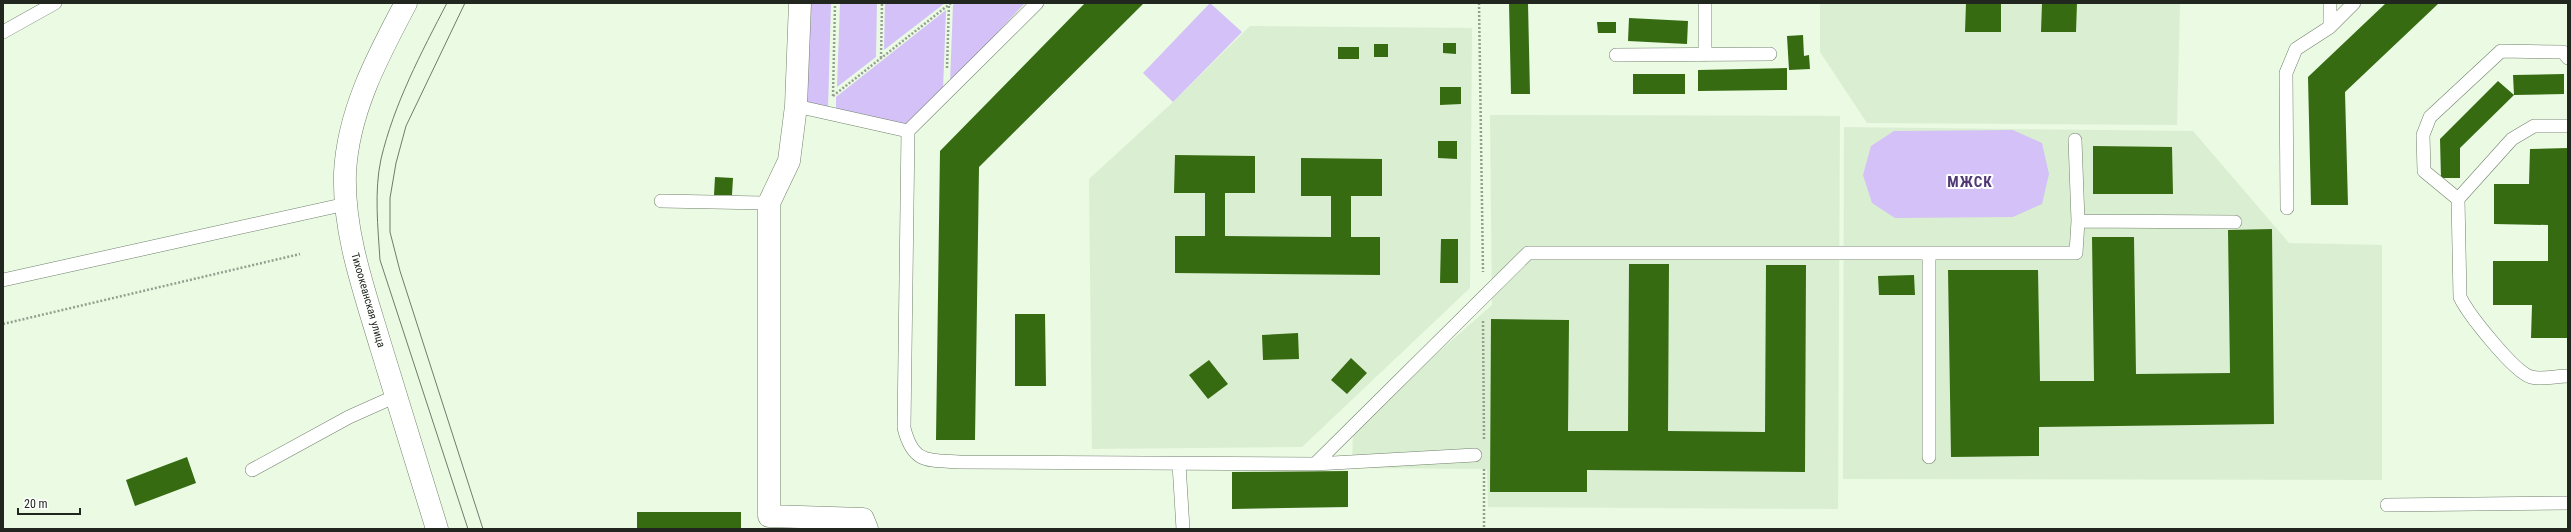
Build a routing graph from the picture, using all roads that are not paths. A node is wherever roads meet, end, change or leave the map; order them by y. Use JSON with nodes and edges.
{"nodes":[{"id":1,"x":55,"y":3,"type":"edge"},
{"id":2,"x":406,"y":3,"type":"edge"},
{"id":3,"x":800,"y":3,"type":"edge"},
{"id":4,"x":1037,"y":3,"type":"edge"},
{"id":5,"x":1705,"y":3,"type":"edge"},
{"id":6,"x":2330,"y":3,"type":"edge"},
{"id":7,"x":2354,"y":3,"type":"edge"},
{"id":8,"x":2330,"y":27,"type":"junction"},
{"id":9,"x":3,"y":32,"type":"edge"},
{"id":10,"x":1616,"y":54,"type":"dead end"},
{"id":11,"x":1705,"y":54,"type":"junction"},
{"id":12,"x":1770,"y":54,"type":"dead end"},
{"id":13,"x":2568,"y":58,"type":"edge"},
{"id":14,"x":796,"y":106,"type":"junction"},
{"id":15,"x":2568,"y":126,"type":"edge"},
{"id":16,"x":908,"y":130,"type":"junction"},
{"id":17,"x":2075,"y":140,"type":"dead end"},
{"id":18,"x":2458,"y":199,"type":"junction"},
{"id":19,"x":661,"y":201,"type":"dead end"},
{"id":20,"x":770,"y":203,"type":"junction"},
{"id":21,"x":346,"y":204,"type":"junction"},
{"id":22,"x":2287,"y":208,"type":"dead end"},
{"id":23,"x":2078,"y":221,"type":"junction"},
{"id":24,"x":2235,"y":222,"type":"dead end"},
{"id":25,"x":1929,"y":253,"type":"junction"},
{"id":26,"x":3,"y":280,"type":"edge"},
{"id":27,"x":2568,"y":376,"type":"edge"},
{"id":28,"x":396,"y":396,"type":"junction"},
{"id":29,"x":1929,"y":457,"type":"dead end"},
{"id":30,"x":1480,"y":460,"type":"road end"},
{"id":31,"x":1179,"y":464,"type":"junction"},
{"id":32,"x":1315,"y":464,"type":"junction"},
{"id":33,"x":252,"y":470,"type":"dead end"},
{"id":34,"x":2568,"y":503,"type":"edge"},
{"id":35,"x":2387,"y":505,"type":"dead end"},
{"id":36,"x":769,"y":523,"type":"edge"},
{"id":37,"x":437,"y":529,"type":"edge"},
{"id":38,"x":867,"y":529,"type":"edge"},
{"id":39,"x":1183,"y":529,"type":"edge"}],
"edges":[{"from":1,"to":9,"type":"lane"},
{"from":2,"to":21,"type":"street","name":"Тихоокеанская улица"},
{"from":3,"to":14,"type":"street"},
{"from":4,"to":16,"type":"lane"},
{"from":5,"to":11,"type":"lane"},
{"from":6,"to":8,"type":"lane"},
{"from":7,"to":8,"type":"lane"},
{"from":8,"to":22,"type":"lane"},
{"from":10,"to":11,"type":"lane"},
{"from":11,"to":12,"type":"lane"},
{"from":13,"to":18,"type":"lane"},
{"from":14,"to":16,"type":"lane"},
{"from":14,"to":20,"type":"street"},
{"from":15,"to":18,"type":"lane"},
{"from":16,"to":31,"type":"lane"},
{"from":17,"to":23,"type":"lane"},
{"from":18,"to":27,"type":"lane"},
{"from":19,"to":20,"type":"lane"},
{"from":20,"to":36,"type":"street"},
{"from":21,"to":26,"type":"lane"},
{"from":21,"to":28,"type":"street","name":"Тихоокеанская улица"},
{"from":23,"to":24,"type":"lane"},
{"from":23,"to":25,"type":"lane"},
{"from":25,"to":29,"type":"lane"},
{"from":25,"to":32,"type":"lane"},
{"from":28,"to":33,"type":"lane"},
{"from":28,"to":37,"type":"street","name":"Тихоокеанская улица"},
{"from":30,"to":32,"type":"lane"},
{"from":31,"to":32,"type":"lane"},
{"from":31,"to":39,"type":"lane"},
{"from":34,"to":35,"type":"lane"},
{"from":36,"to":38,"type":"street"}]}
